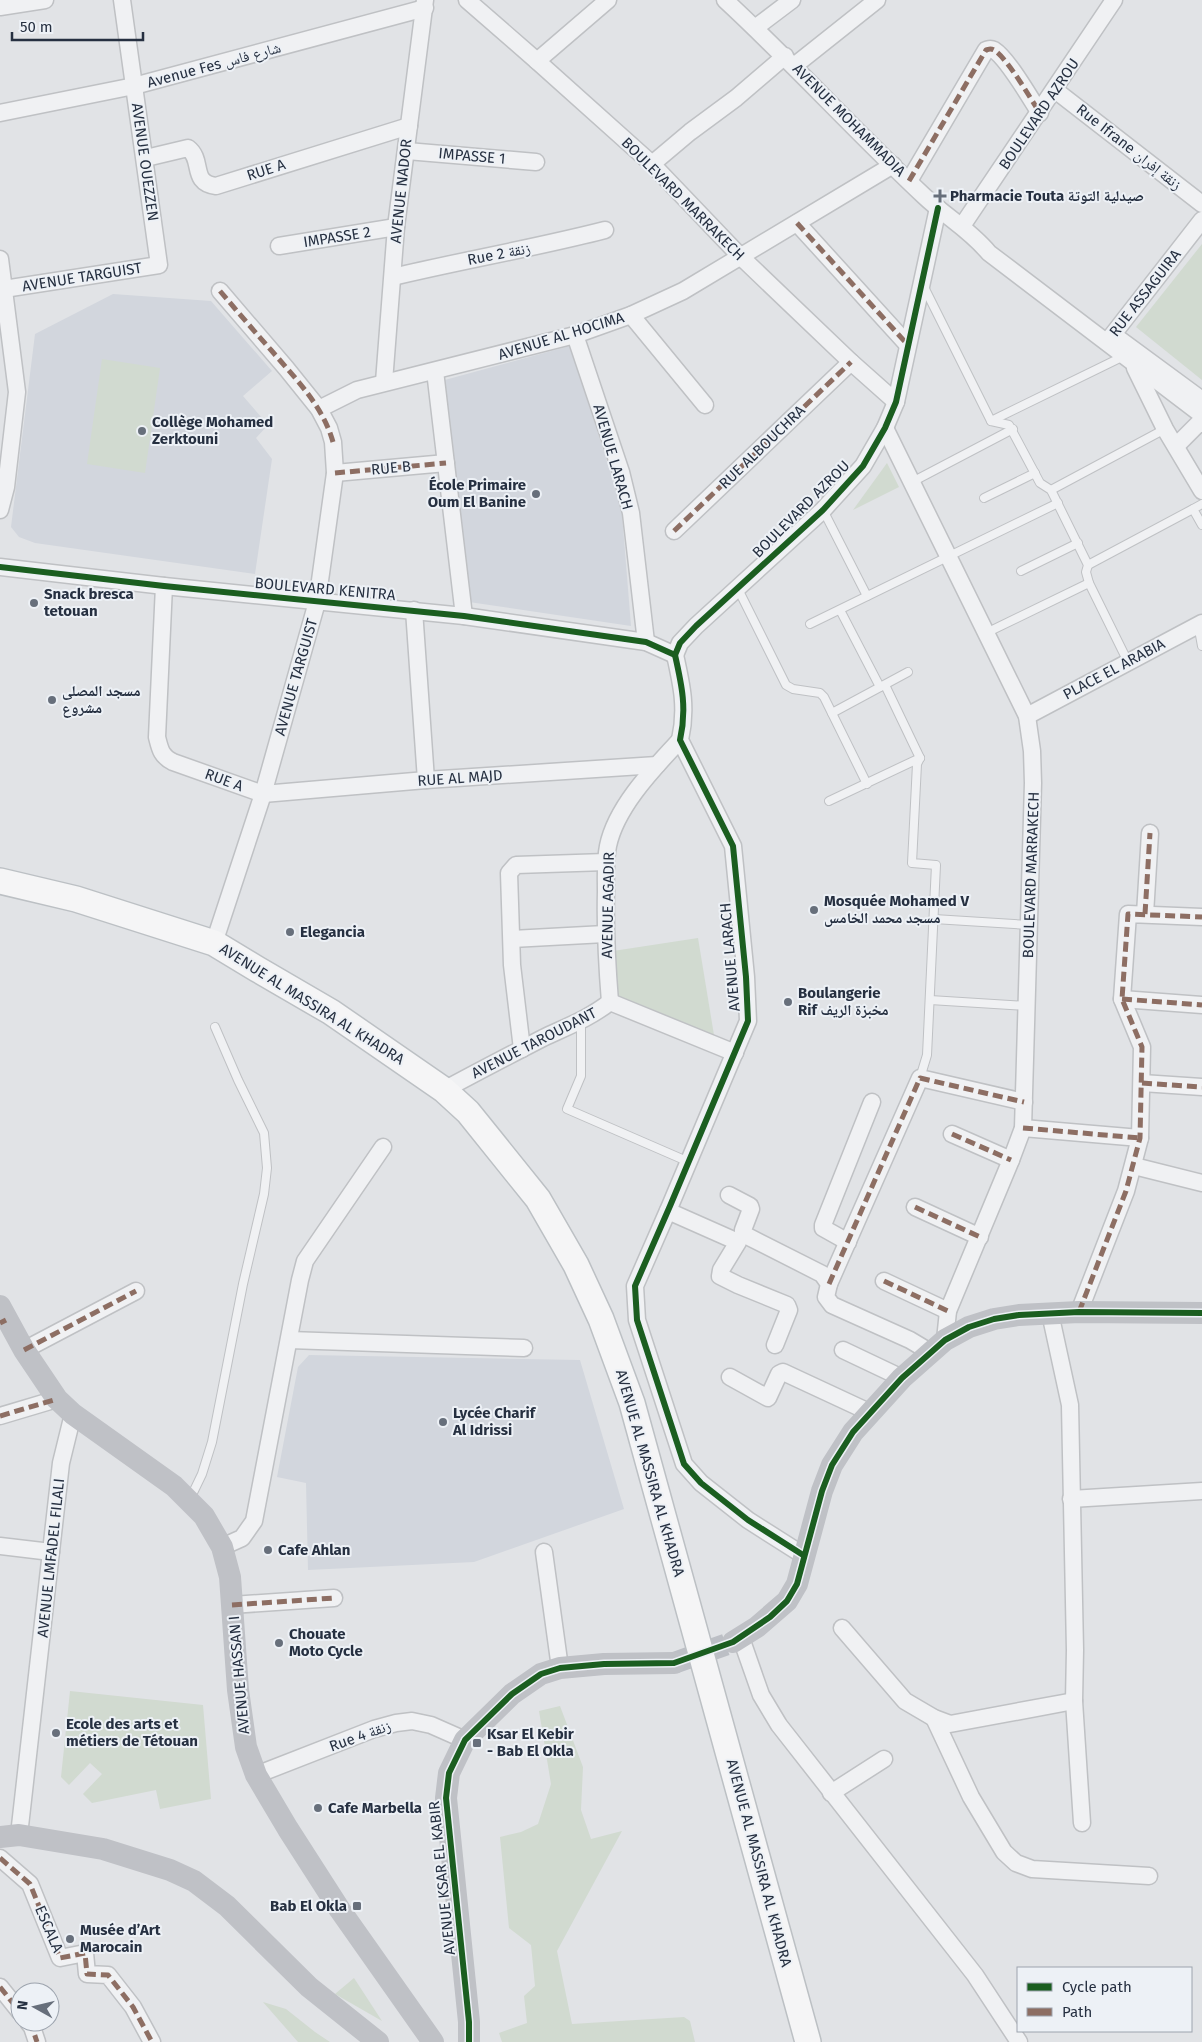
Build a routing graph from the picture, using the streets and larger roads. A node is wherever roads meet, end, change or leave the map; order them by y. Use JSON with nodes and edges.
{"nodes":[{"id":1,"x":44,"y":0,"type":"edge"},
{"id":2,"x":122,"y":0,"type":"edge"},
{"id":3,"x":467,"y":0,"type":"edge"},
{"id":4,"x":608,"y":0,"type":"edge"},
{"id":5,"x":725,"y":0,"type":"edge"},
{"id":6,"x":792,"y":0,"type":"edge"},
{"id":7,"x":877,"y":0,"type":"edge"},
{"id":8,"x":1114,"y":0,"type":"edge"},
{"id":9,"x":425,"y":4,"type":"edge"},
{"id":10,"x":0,"y":7,"type":"edge"},
{"id":11,"x":755,"y":28,"type":"junction"},
{"id":12,"x":538,"y":60,"type":"junction"},
{"id":13,"x":790,"y":61,"type":"junction"},
{"id":14,"x":134,"y":86,"type":"junction"},
{"id":15,"x":1055,"y":90,"type":"junction"},
{"id":16,"x":0,"y":113,"type":"edge"},
{"id":17,"x":1040,"y":113,"type":"junction"},
{"id":18,"x":408,"y":126,"type":"junction"},
{"id":19,"x":407,"y":151,"type":"junction"},
{"id":20,"x":146,"y":158,"type":"junction"},
{"id":21,"x":536,"y":162,"type":"dead end"},
{"id":22,"x":652,"y":164,"type":"junction"},
{"id":23,"x":893,"y":165,"type":"junction"},
{"id":24,"x":909,"y":181,"type":"junction"},
{"id":25,"x":1202,"y":204,"type":"edge"},
{"id":26,"x":938,"y":208,"type":"junction"},
{"id":27,"x":1202,"y":220,"type":"edge"},
{"id":28,"x":797,"y":222,"type":"junction"},
{"id":29,"x":962,"y":226,"type":"junction"},
{"id":30,"x":396,"y":228,"type":"junction"},
{"id":31,"x":605,"y":230,"type":"dead end"},
{"id":32,"x":279,"y":246,"type":"dead end"},
{"id":33,"x":740,"y":256,"type":"junction"},
{"id":34,"x":0,"y":259,"type":"edge"},
{"id":35,"x":159,"y":265,"type":"joint"},
{"id":36,"x":393,"y":277,"type":"junction"},
{"id":37,"x":4,"y":289,"type":"junction"},
{"id":38,"x":220,"y":292,"type":"dead end"},
{"id":39,"x":3,"y":307,"type":"edge"},
{"id":40,"x":631,"y":315,"type":"junction"},
{"id":41,"x":575,"y":335,"type":"junction"},
{"id":42,"x":1110,"y":338,"type":"junction"},
{"id":43,"x":908,"y":344,"type":"junction"},
{"id":44,"x":1133,"y":359,"type":"junction"},
{"id":45,"x":851,"y":362,"type":"junction"},
{"id":46,"x":435,"y":371,"type":"junction"},
{"id":47,"x":384,"y":382,"type":"junction"},
{"id":48,"x":1202,"y":400,"type":"edge"},
{"id":49,"x":896,"y":402,"type":"junction"},
{"id":50,"x":705,"y":405,"type":"dead end"},
{"id":51,"x":318,"y":409,"type":"junction"},
{"id":52,"x":1202,"y":415,"type":"edge"},
{"id":53,"x":1202,"y":420,"type":"edge"},
{"id":54,"x":885,"y":428,"type":"junction"},
{"id":55,"x":1176,"y":446,"type":"junction"},
{"id":56,"x":446,"y":463,"type":"junction"},
{"id":57,"x":335,"y":474,"type":"junction"},
{"id":58,"x":1202,"y":491,"type":"edge"},
{"id":59,"x":0,"y":510,"type":"edge"},
{"id":60,"x":674,"y":531,"type":"dead end"},
{"id":61,"x":0,"y":567,"type":"edge"},
{"id":62,"x":164,"y":586,"type":"junction"},
{"id":63,"x":317,"y":602,"type":"junction"},
{"id":64,"x":414,"y":610,"type":"junction"},
{"id":65,"x":464,"y":616,"type":"junction"},
{"id":66,"x":1200,"y":624,"type":"edge"},
{"id":67,"x":646,"y":642,"type":"junction"},
{"id":68,"x":675,"y":655,"type":"junction"},
{"id":69,"x":1027,"y":716,"type":"junction"},
{"id":70,"x":680,"y":740,"type":"junction"},
{"id":71,"x":658,"y":765,"type":"junction"},
{"id":72,"x":426,"y":780,"type":"junction"},
{"id":73,"x":263,"y":794,"type":"junction"},
{"id":74,"x":1150,"y":833,"type":"dead end"},
{"id":75,"x":606,"y":862,"type":"junction"},
{"id":76,"x":4,"y":885,"type":"edge"},
{"id":77,"x":1146,"y":914,"type":"junction"},
{"id":78,"x":1202,"y":917,"type":"edge"},
{"id":79,"x":605,"y":934,"type":"junction"},
{"id":80,"x":512,"y":939,"type":"junction"},
{"id":81,"x":214,"y":942,"type":"junction"},
{"id":82,"x":1122,"y":999,"type":"junction"},
{"id":83,"x":610,"y":1002,"type":"junction"},
{"id":84,"x":1202,"y":1005,"type":"edge"},
{"id":85,"x":522,"y":1049,"type":"junction"},
{"id":86,"x":735,"y":1053,"type":"junction"},
{"id":87,"x":1142,"y":1083,"type":"junction"},
{"id":88,"x":1202,"y":1087,"type":"edge"},
{"id":89,"x":444,"y":1090,"type":"junction"},
{"id":90,"x":872,"y":1102,"type":"dead end"},
{"id":91,"x":1024,"y":1102,"type":"junction"},
{"id":92,"x":1023,"y":1128,"type":"junction"},
{"id":93,"x":952,"y":1134,"type":"dead end"},
{"id":94,"x":1140,"y":1138,"type":"junction"},
{"id":95,"x":383,"y":1147,"type":"dead end"},
{"id":96,"x":1012,"y":1160,"type":"junction"},
{"id":97,"x":1134,"y":1166,"type":"junction"},
{"id":98,"x":1202,"y":1182,"type":"edge"},
{"id":99,"x":729,"y":1195,"type":"dead end"},
{"id":100,"x":915,"y":1207,"type":"dead end"},
{"id":101,"x":668,"y":1211,"type":"junction"},
{"id":102,"x":980,"y":1236,"type":"junction"},
{"id":103,"x":740,"y":1237,"type":"junction"},
{"id":104,"x":848,"y":1242,"type":"junction"},
{"id":105,"x":884,"y":1281,"type":"dead end"},
{"id":106,"x":829,"y":1284,"type":"junction"},
{"id":107,"x":136,"y":1291,"type":"dead end"},
{"id":108,"x":948,"y":1311,"type":"junction"},
{"id":109,"x":1079,"y":1312,"type":"junction"},
{"id":110,"x":1050,"y":1313,"type":"junction"},
{"id":111,"x":1202,"y":1313,"type":"edge"},
{"id":112,"x":2,"y":1316,"type":"edge"},
{"id":113,"x":289,"y":1340,"type":"junction"},
{"id":114,"x":775,"y":1345,"type":"dead end"},
{"id":115,"x":938,"y":1346,"type":"junction"},
{"id":116,"x":524,"y":1348,"type":"dead end"},
{"id":117,"x":24,"y":1350,"type":"junction"},
{"id":118,"x":843,"y":1350,"type":"dead end"},
{"id":119,"x":730,"y":1377,"type":"dead end"},
{"id":120,"x":902,"y":1378,"type":"junction"},
{"id":121,"x":65,"y":1406,"type":"junction"},
{"id":122,"x":869,"y":1412,"type":"junction"},
{"id":123,"x":0,"y":1416,"type":"edge"},
{"id":124,"x":1202,"y":1491,"type":"edge"},
{"id":125,"x":1070,"y":1500,"type":"junction"},
{"id":126,"x":0,"y":1546,"type":"edge"},
{"id":127,"x":222,"y":1547,"type":"junction"},
{"id":128,"x":51,"y":1552,"type":"junction"},
{"id":129,"x":544,"y":1552,"type":"dead end"},
{"id":130,"x":803,"y":1555,"type":"junction"},
{"id":131,"x":334,"y":1598,"type":"dead end"},
{"id":132,"x":232,"y":1605,"type":"junction"},
{"id":133,"x":842,"y":1628,"type":"dead end"},
{"id":134,"x":737,"y":1640,"type":"joint"},
{"id":135,"x":674,"y":1663,"type":"tunnel mouth"},
{"id":136,"x":560,"y":1668,"type":"junction"},
{"id":137,"x":1074,"y":1701,"type":"junction"},
{"id":138,"x":934,"y":1718,"type":"junction"},
{"id":139,"x":465,"y":1740,"type":"junction"},
{"id":140,"x":884,"y":1759,"type":"dead end"},
{"id":141,"x":256,"y":1775,"type":"junction"},
{"id":142,"x":831,"y":1793,"type":"junction"},
{"id":143,"x":1082,"y":1823,"type":"dead end"},
{"id":144,"x":10,"y":1836,"type":"edge"},
{"id":145,"x":0,"y":1858,"type":"edge"},
{"id":146,"x":1149,"y":1876,"type":"dead end"},
{"id":147,"x":1,"y":1988,"type":"edge"},
{"id":148,"x":10,"y":1999,"type":"edge"},
{"id":149,"x":152,"y":2042,"type":"edge"},
{"id":150,"x":378,"y":2042,"type":"edge"},
{"id":151,"x":433,"y":2042,"type":"edge"},
{"id":152,"x":468,"y":2042,"type":"edge"},
{"id":153,"x":808,"y":2042,"type":"edge"},
{"id":154,"x":1019,"y":2042,"type":"edge"}],
"edges":[{"from":1,"to":10,"type":"street"},
{"from":2,"to":14,"type":"street","name":"AVENUE OUEZZEN"},
{"from":3,"to":12,"type":"street","name":"BOULEVARD MARRAKECH"},
{"from":4,"to":12,"type":"street"},
{"from":5,"to":11,"type":"street","name":"AVENUE MOHAMMADIA"},
{"from":6,"to":11,"type":"street"},
{"from":7,"to":13,"type":"street"},
{"from":8,"to":15,"type":"street","name":"BOULEVARD AZROU"},
{"from":9,"to":14,"type":"street","name":"Avenue Fes شارع فاس"},
{"from":9,"to":18,"type":"street","name":"AVENUE NADOR"},
{"from":11,"to":13,"type":"street","name":"AVENUE MOHAMMADIA"},
{"from":12,"to":22,"type":"street","name":"BOULEVARD MARRAKECH"},
{"from":13,"to":22,"type":"street"},
{"from":13,"to":23,"type":"street","name":"AVENUE MOHAMMADIA"},
{"from":14,"to":16,"type":"street","name":"Avenue Fes شارع فاس"},
{"from":14,"to":20,"type":"street","name":"AVENUE OUEZZEN"},
{"from":15,"to":17,"type":"street","name":"BOULEVARD AZROU"},
{"from":15,"to":25,"type":"street","name":"Rue Ifrane زنقة إفران"},
{"from":17,"to":24,"type":"street"},
{"from":17,"to":29,"type":"street","name":"BOULEVARD AZROU"},
{"from":18,"to":19,"type":"street","name":"AVENUE NADOR"},
{"from":18,"to":20,"type":"street","name":"RUE A"},
{"from":19,"to":21,"type":"street","name":"IMPASSE 1"},
{"from":19,"to":30,"type":"street","name":"AVENUE NADOR"},
{"from":20,"to":35,"type":"street","name":"AVENUE OUEZZEN"},
{"from":22,"to":33,"type":"street","name":"BOULEVARD MARRAKECH"},
{"from":23,"to":24,"type":"street","name":"AVENUE MOHAMMADIA"},
{"from":23,"to":28,"type":"street","name":"AVENUE AL HOCIMA"},
{"from":24,"to":26,"type":"street","name":"AVENUE MOHAMMADIA"},
{"from":26,"to":29,"type":"street","name":"AVENUE MOHAMMADIA"},
{"from":26,"to":43,"type":"street","name":"BOULEVARD AZROU"},
{"from":27,"to":42,"type":"street","name":"RUE ASSAGUIRA"},
{"from":28,"to":33,"type":"street","name":"AVENUE AL HOCIMA"},
{"from":28,"to":43,"type":"street"},
{"from":29,"to":42,"type":"street","name":"AVENUE MOHAMMADIA"},
{"from":30,"to":32,"type":"street","name":"IMPASSE 2"},
{"from":30,"to":36,"type":"street","name":"AVENUE NADOR"},
{"from":31,"to":36,"type":"street","name":"Rue 2 زنقة"},
{"from":33,"to":40,"type":"street","name":"AVENUE AL HOCIMA"},
{"from":33,"to":45,"type":"street","name":"BOULEVARD MARRAKECH"},
{"from":34,"to":37,"type":"street"},
{"from":35,"to":37,"type":"street","name":"AVENUE TARGUIST"},
{"from":36,"to":47,"type":"street","name":"AVENUE NADOR"},
{"from":37,"to":39,"type":"street"},
{"from":38,"to":51,"type":"street","name":"AVENUE TARGUIST"},
{"from":39,"to":59,"type":"street"},
{"from":40,"to":41,"type":"street","name":"AVENUE AL HOCIMA"},
{"from":40,"to":50,"type":"street"},
{"from":41,"to":46,"type":"street","name":"AVENUE AL HOCIMA"},
{"from":41,"to":67,"type":"street","name":"AVENUE LARACH"},
{"from":42,"to":44,"type":"street","name":"AVENUE MOHAMMADIA"},
{"from":43,"to":49,"type":"street","name":"BOULEVARD AZROU"},
{"from":44,"to":48,"type":"street","name":"AVENUE MOHAMMADIA"},
{"from":44,"to":52,"type":"street","name":"AVENUE MOHAMMADIA"},
{"from":44,"to":55,"type":"street"},
{"from":45,"to":49,"type":"street","name":"BOULEVARD MARRAKECH"},
{"from":45,"to":60,"type":"street","name":"RUE ALBOUCHRA"},
{"from":46,"to":47,"type":"street","name":"AVENUE AL HOCIMA"},
{"from":46,"to":56,"type":"street"},
{"from":47,"to":51,"type":"street","name":"AVENUE AL HOCIMA"},
{"from":49,"to":54,"type":"street","name":"BOULEVARD AZROU"},
{"from":51,"to":57,"type":"street","name":"AVENUE TARGUIST"},
{"from":53,"to":55,"type":"street"},
{"from":54,"to":68,"type":"street","name":"BOULEVARD AZROU"},
{"from":54,"to":69,"type":"street","name":"BOULEVARD MARRAKECH"},
{"from":55,"to":58,"type":"street"},
{"from":56,"to":57,"type":"street","name":"RUE B"},
{"from":56,"to":65,"type":"street"},
{"from":57,"to":63,"type":"street","name":"AVENUE TARGUIST"},
{"from":61,"to":62,"type":"street","name":"BOULEVARD KENITRA"},
{"from":62,"to":63,"type":"street","name":"BOULEVARD KENITRA"},
{"from":62,"to":73,"type":"street","name":"RUE A"},
{"from":63,"to":64,"type":"street","name":"BOULEVARD KENITRA"},
{"from":63,"to":73,"type":"street","name":"AVENUE TARGUIST"},
{"from":64,"to":65,"type":"street","name":"BOULEVARD KENITRA"},
{"from":64,"to":72,"type":"street"},
{"from":65,"to":67,"type":"street","name":"BOULEVARD KENITRA"},
{"from":66,"to":69,"type":"street","name":"PLACE EL ARABIA"},
{"from":67,"to":68,"type":"street"},
{"from":68,"to":70,"type":"street"},
{"from":69,"to":91,"type":"street","name":"BOULEVARD MARRAKECH"},
{"from":70,"to":71,"type":"street","name":"AVENUE AGADIR"},
{"from":70,"to":86,"type":"street","name":"AVENUE LARACH"},
{"from":71,"to":72,"type":"street","name":"RUE AL MAJD"},
{"from":71,"to":75,"type":"street","name":"AVENUE AGADIR"},
{"from":72,"to":73,"type":"street","name":"RUE AL MAJD"},
{"from":73,"to":81,"type":"street","name":"AVENUE TARGUIST"},
{"from":74,"to":77,"type":"street"},
{"from":75,"to":79,"type":"street","name":"AVENUE AGADIR"},
{"from":75,"to":80,"type":"street"},
{"from":76,"to":81,"type":"main road","name":"AVENUE AL MASSIRA AL KHADRA"},
{"from":77,"to":78,"type":"street"},
{"from":77,"to":82,"type":"street"},
{"from":79,"to":80,"type":"street"},
{"from":79,"to":83,"type":"street","name":"AVENUE AGADIR"},
{"from":80,"to":85,"type":"street"},
{"from":81,"to":89,"type":"main road","name":"AVENUE AL MASSIRA AL KHADRA"},
{"from":82,"to":84,"type":"street"},
{"from":82,"to":87,"type":"street"},
{"from":83,"to":85,"type":"street","name":"AVENUE TAROUDANT"},
{"from":83,"to":86,"type":"street","name":"AVENUE TAROUDANT"},
{"from":85,"to":89,"type":"street","name":"AVENUE TAROUDANT"},
{"from":86,"to":101,"type":"street","name":"AVENUE LARACH"},
{"from":87,"to":88,"type":"street"},
{"from":87,"to":94,"type":"street"},
{"from":89,"to":153,"type":"main road","name":"AVENUE AL MASSIRA AL KHADRA"},
{"from":90,"to":104,"type":"street"},
{"from":91,"to":92,"type":"street","name":"BOULEVARD MARRAKECH"},
{"from":91,"to":104,"type":"street"},
{"from":92,"to":94,"type":"street"},
{"from":92,"to":96,"type":"street","name":"BOULEVARD MARRAKECH"},
{"from":93,"to":96,"type":"street"},
{"from":94,"to":97,"type":"street"},
{"from":95,"to":113,"type":"street"},
{"from":96,"to":102,"type":"street","name":"BOULEVARD MARRAKECH"},
{"from":97,"to":98,"type":"street"},
{"from":97,"to":109,"type":"street"},
{"from":99,"to":103,"type":"street"},
{"from":100,"to":102,"type":"street"},
{"from":101,"to":103,"type":"street"},
{"from":101,"to":130,"type":"street","name":"AVENUE LARACH"},
{"from":102,"to":108,"type":"street","name":"BOULEVARD MARRAKECH"},
{"from":103,"to":106,"type":"street"},
{"from":103,"to":114,"type":"street"},
{"from":104,"to":106,"type":"street"},
{"from":105,"to":108,"type":"street"},
{"from":106,"to":115,"type":"street"},
{"from":107,"to":117,"type":"street"},
{"from":108,"to":115,"type":"street","name":"BOULEVARD MARRAKECH"},
{"from":109,"to":110,"type":"street"},
{"from":109,"to":111,"type":"street"},
{"from":110,"to":115,"type":"street"},
{"from":110,"to":125,"type":"street"},
{"from":112,"to":117,"type":"street"},
{"from":113,"to":116,"type":"street"},
{"from":113,"to":127,"type":"street"},
{"from":115,"to":120,"type":"street"},
{"from":117,"to":121,"type":"street"},
{"from":118,"to":120,"type":"street"},
{"from":119,"to":122,"type":"street"},
{"from":120,"to":122,"type":"street"},
{"from":121,"to":123,"type":"street"},
{"from":121,"to":127,"type":"street","name":"AVENUE HASSAN I"},
{"from":121,"to":128,"type":"street","name":"AVENUE LMFADEL FILALI"},
{"from":122,"to":130,"type":"street"},
{"from":124,"to":125,"type":"street"},
{"from":125,"to":137,"type":"street"},
{"from":126,"to":128,"type":"street"},
{"from":127,"to":132,"type":"street","name":"AVENUE HASSAN I"},
{"from":128,"to":144,"type":"street","name":"AVENUE LMFADEL FILALI"},
{"from":129,"to":136,"type":"street"},
{"from":130,"to":134,"type":"street"},
{"from":131,"to":132,"type":"street"},
{"from":132,"to":141,"type":"street","name":"AVENUE HASSAN I"},
{"from":133,"to":138,"type":"street"},
{"from":134,"to":142,"type":"street"},
{"from":135,"to":136,"type":"street","name":"AVENUE KSAR EL KABIR"},
{"from":136,"to":139,"type":"street","name":"AVENUE KSAR EL KABIR"},
{"from":137,"to":138,"type":"street"},
{"from":137,"to":143,"type":"street"},
{"from":138,"to":146,"type":"street"},
{"from":139,"to":141,"type":"street","name":"Rue 4 زنقة"},
{"from":139,"to":152,"type":"street","name":"AVENUE KSAR EL KABIR"},
{"from":140,"to":142,"type":"street"},
{"from":141,"to":151,"type":"street","name":"AVENUE HASSAN I"},
{"from":142,"to":154,"type":"street"},
{"from":144,"to":150,"type":"street"},
{"from":145,"to":149,"type":"street","name":"ESCALA"},
{"from":147,"to":148,"type":"street"}]}
